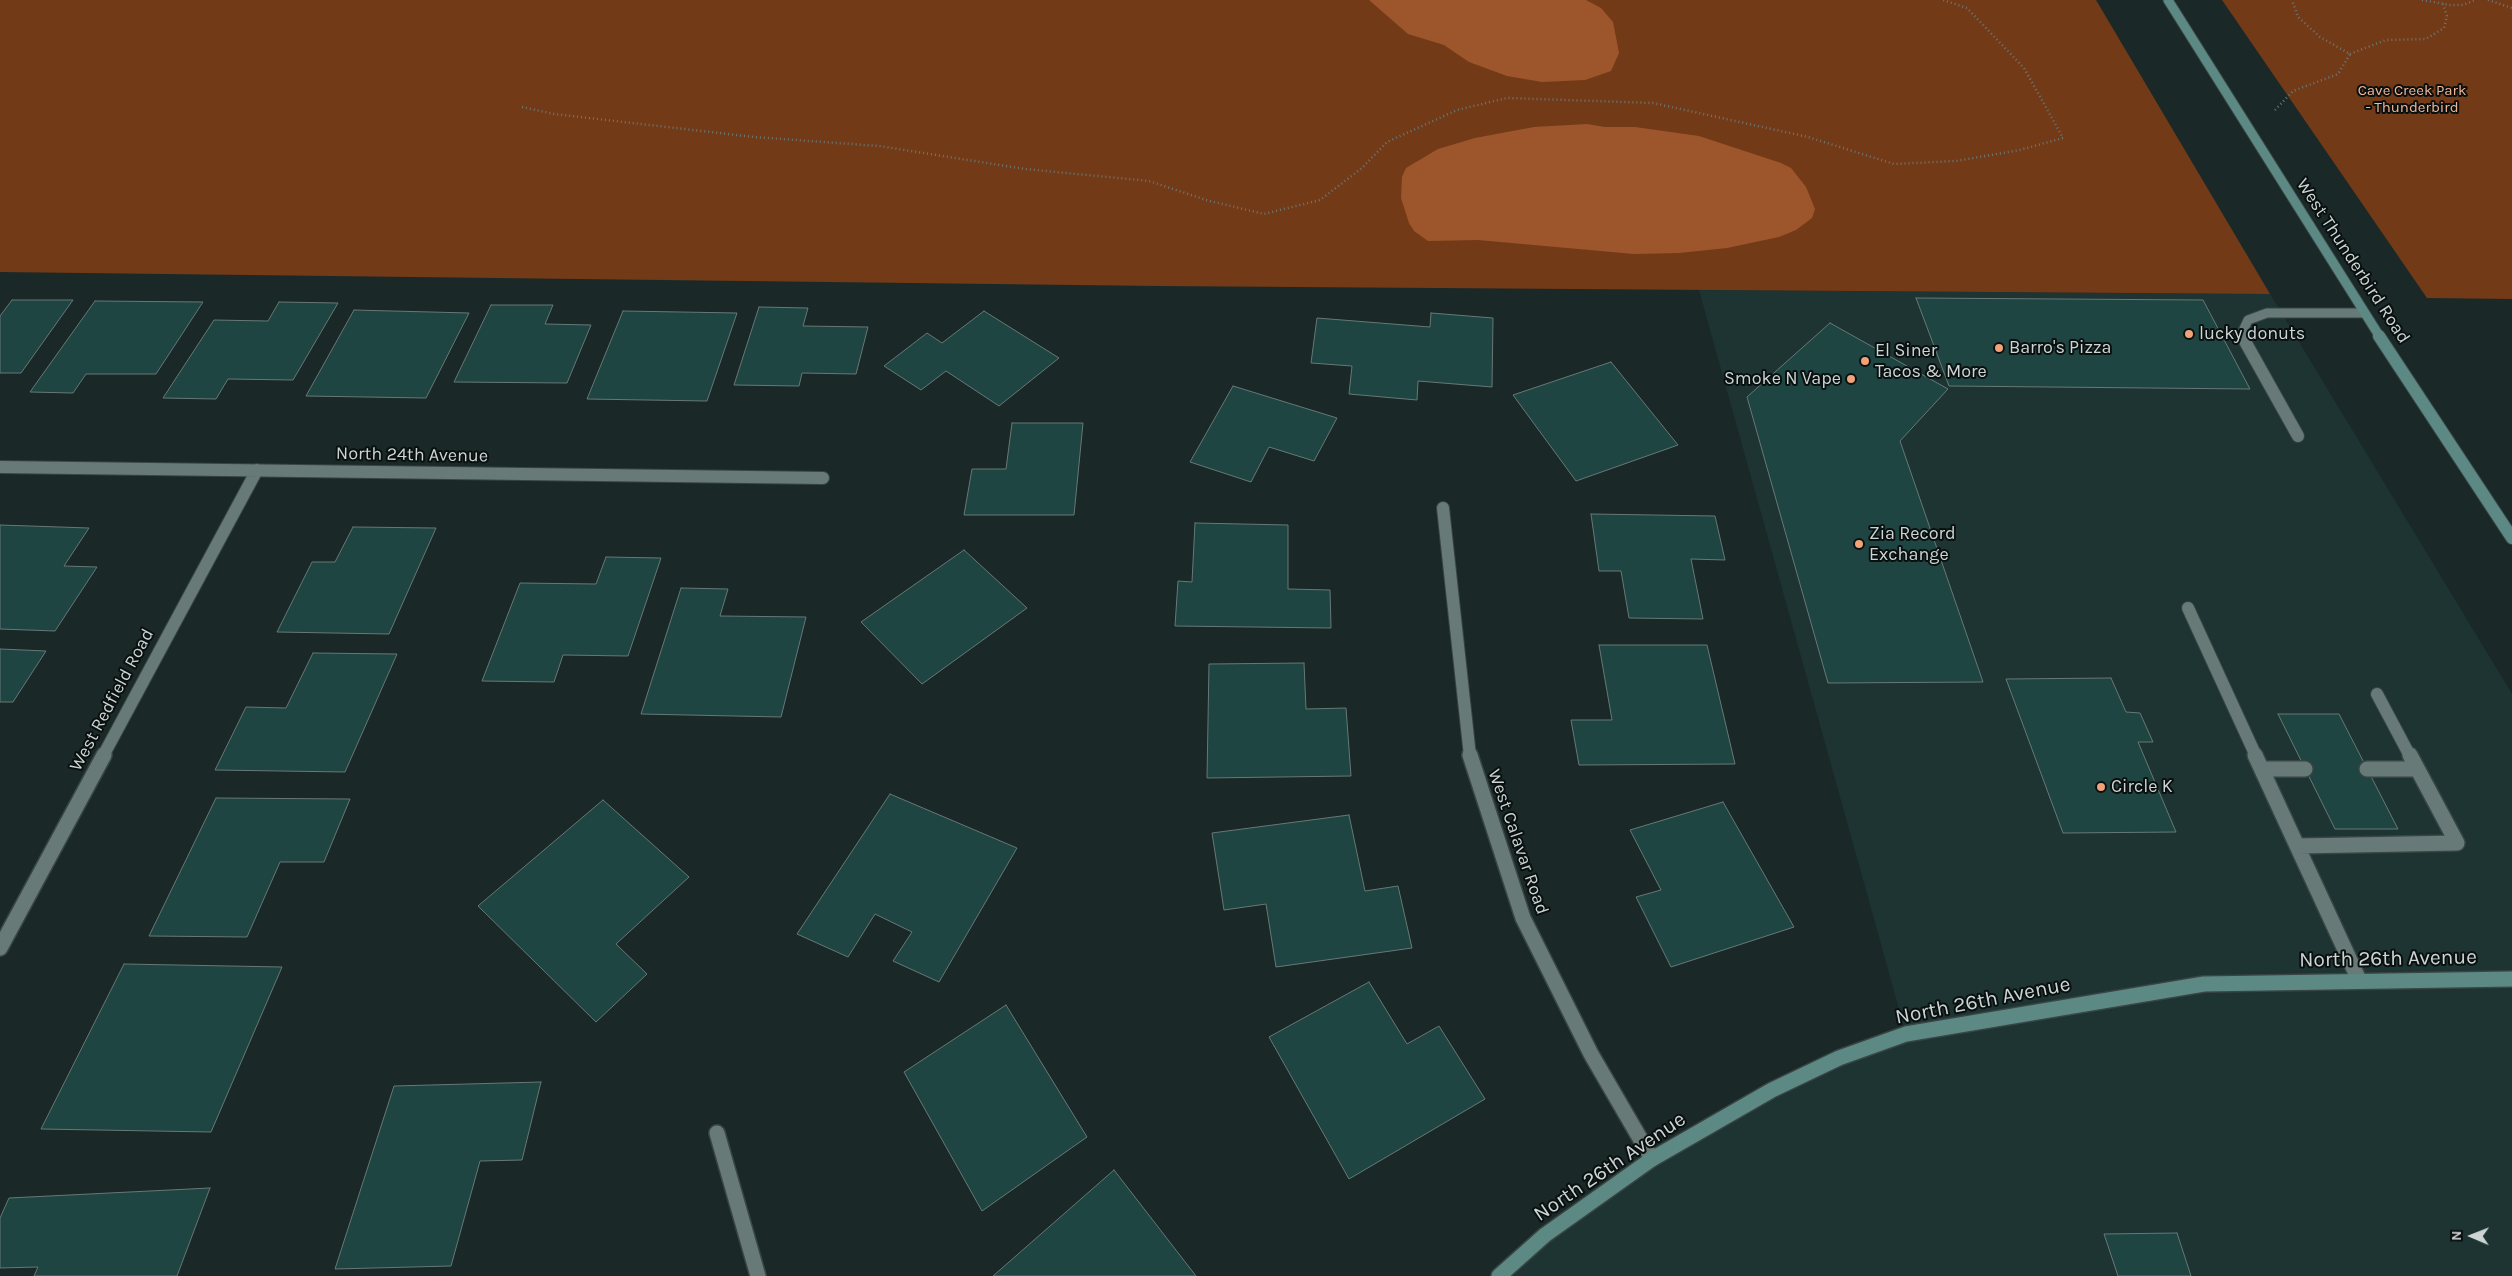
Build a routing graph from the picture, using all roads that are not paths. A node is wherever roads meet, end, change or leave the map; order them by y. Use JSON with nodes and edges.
{"nodes":[{"id":1,"x":2168,"y":0,"type":"edge"},
{"id":2,"x":2364,"y":313,"type":"junction"},
{"id":3,"x":2298,"y":436,"type":"dead end"},
{"id":4,"x":0,"y":467,"type":"edge"},
{"id":5,"x":257,"y":470,"type":"junction"},
{"id":6,"x":823,"y":478,"type":"dead end"},
{"id":7,"x":1443,"y":508,"type":"dead end"},
{"id":8,"x":2512,"y":538,"type":"edge"},
{"id":9,"x":2188,"y":608,"type":"dead end"},
{"id":10,"x":2377,"y":694,"type":"dead end"},
{"id":11,"x":2262,"y":769,"type":"junction"},
{"id":12,"x":2305,"y":769,"type":"dead end"},
{"id":13,"x":2367,"y":769,"type":"dead end"},
{"id":14,"x":2417,"y":769,"type":"junction"},
{"id":15,"x":2298,"y":846,"type":"junction"},
{"id":16,"x":0,"y":948,"type":"edge"},
{"id":17,"x":2512,"y":979,"type":"edge"},
{"id":18,"x":2359,"y":980,"type":"junction"},
{"id":19,"x":717,"y":1133,"type":"dead end"},
{"id":20,"x":1652,"y":1159,"type":"junction"},
{"id":21,"x":758,"y":1276,"type":"edge"},
{"id":22,"x":1499,"y":1276,"type":"edge"}],
"edges":[{"from":1,"to":2,"type":"main road","name":"West Thunderbird Road"},
{"from":2,"to":3,"type":"street"},
{"from":2,"to":8,"type":"main road","name":"West Thunderbird Road"},
{"from":4,"to":5,"type":"street","name":"North 24th Avenue"},
{"from":5,"to":6,"type":"street","name":"North 24th Avenue"},
{"from":5,"to":16,"type":"street","name":"West Redfield Road"},
{"from":7,"to":20,"type":"street","name":"West Calavar Road"},
{"from":9,"to":11,"type":"street"},
{"from":10,"to":14,"type":"street"},
{"from":11,"to":12,"type":"street"},
{"from":11,"to":15,"type":"street"},
{"from":13,"to":14,"type":"street"},
{"from":14,"to":15,"type":"street"},
{"from":15,"to":18,"type":"street"},
{"from":17,"to":18,"type":"main road","name":"North 26th Avenue"},
{"from":18,"to":20,"type":"main road","name":"North 26th Avenue"},
{"from":19,"to":21,"type":"street"},
{"from":20,"to":22,"type":"main road","name":"North 26th Avenue"}]}
